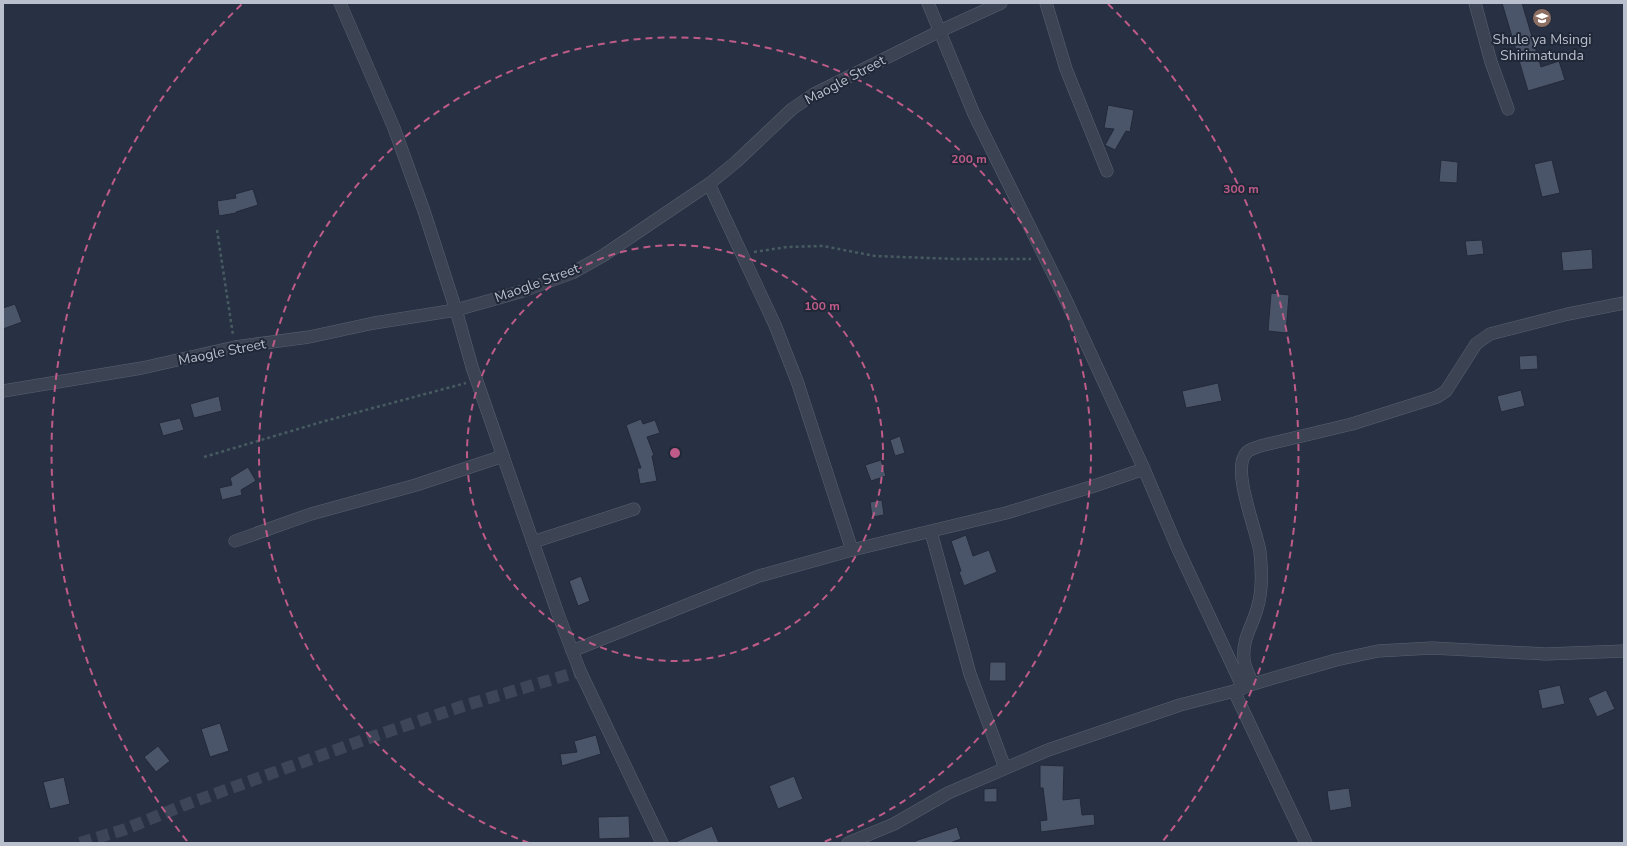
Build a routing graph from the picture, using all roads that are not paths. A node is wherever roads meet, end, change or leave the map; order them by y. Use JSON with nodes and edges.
{"nodes":[{"id":1,"x":340,"y":3,"type":"edge"},
{"id":2,"x":928,"y":3,"type":"edge"},
{"id":3,"x":1001,"y":3,"type":"edge"},
{"id":4,"x":1046,"y":3,"type":"edge"},
{"id":5,"x":1475,"y":3,"type":"edge"},
{"id":6,"x":940,"y":31,"type":"junction"},
{"id":7,"x":1508,"y":109,"type":"dead end"},
{"id":8,"x":1107,"y":171,"type":"dead end"},
{"id":9,"x":709,"y":184,"type":"junction"},
{"id":10,"x":1624,"y":303,"type":"edge"},
{"id":11,"x":456,"y":310,"type":"junction"},
{"id":12,"x":3,"y":391,"type":"edge"},
{"id":13,"x":503,"y":456,"type":"junction"},
{"id":14,"x":1144,"y":469,"type":"junction"},
{"id":15,"x":634,"y":509,"type":"dead end"},
{"id":16,"x":931,"y":532,"type":"junction"},
{"id":17,"x":235,"y":541,"type":"dead end"},
{"id":18,"x":533,"y":542,"type":"junction"},
{"id":19,"x":852,"y":550,"type":"junction"},
{"id":20,"x":572,"y":651,"type":"junction"},
{"id":21,"x":1624,"y":651,"type":"edge"},
{"id":22,"x":1243,"y":688,"type":"junction"},
{"id":23,"x":1005,"y":768,"type":"junction"},
{"id":24,"x":662,"y":843,"type":"edge"},
{"id":25,"x":848,"y":843,"type":"edge"},
{"id":26,"x":1306,"y":843,"type":"edge"}],
"edges":[{"from":1,"to":11,"type":"street"},
{"from":2,"to":6,"type":"street"},
{"from":3,"to":6,"type":"street","name":"Maogle Street"},
{"from":4,"to":8,"type":"street"},
{"from":5,"to":7,"type":"street"},
{"from":6,"to":9,"type":"street","name":"Maogle Street"},
{"from":6,"to":14,"type":"street"},
{"from":9,"to":11,"type":"street","name":"Maogle Street"},
{"from":9,"to":19,"type":"street"},
{"from":10,"to":22,"type":"street"},
{"from":11,"to":12,"type":"street","name":"Maogle Street"},
{"from":11,"to":13,"type":"street"},
{"from":13,"to":17,"type":"street"},
{"from":13,"to":18,"type":"street"},
{"from":14,"to":16,"type":"street"},
{"from":14,"to":22,"type":"street"},
{"from":15,"to":18,"type":"street"},
{"from":16,"to":19,"type":"street"},
{"from":16,"to":23,"type":"street"},
{"from":18,"to":20,"type":"street"},
{"from":19,"to":20,"type":"street"},
{"from":20,"to":24,"type":"street"},
{"from":21,"to":22,"type":"street"},
{"from":22,"to":23,"type":"street"},
{"from":22,"to":26,"type":"street"},
{"from":23,"to":25,"type":"street"}]}
